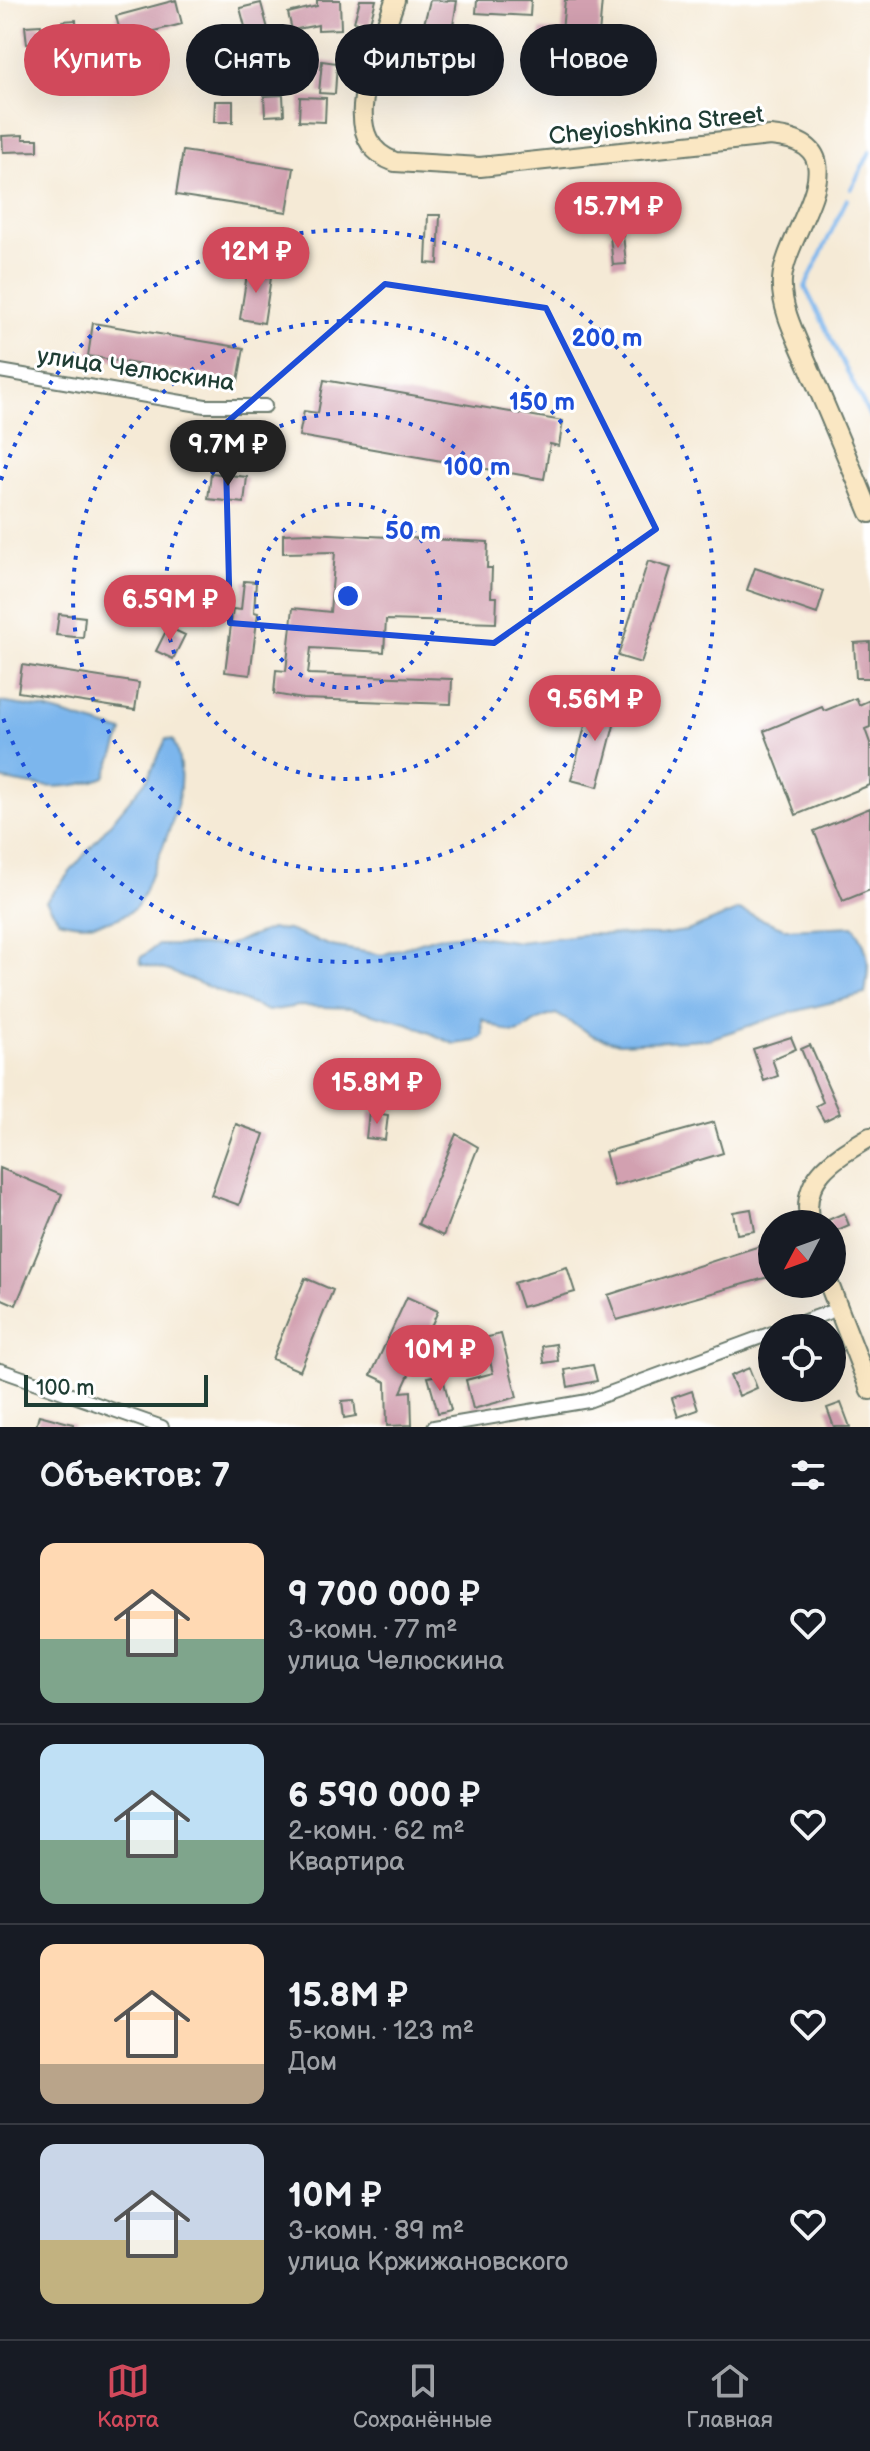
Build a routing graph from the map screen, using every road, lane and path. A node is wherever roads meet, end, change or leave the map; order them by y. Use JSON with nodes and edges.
{"nodes":[{"id":1,"x":395,"y":0,"type":"edge"},
{"id":2,"x":0,"y":371,"type":"edge"},
{"id":3,"x":265,"y":406,"type":"dead end"},
{"id":4,"x":870,"y":513,"type":"edge"},
{"id":5,"x":870,"y":1137,"type":"edge"},
{"id":6,"x":808,"y":1210,"type":"edge"},
{"id":7,"x":834,"y":1298,"type":"edge"},
{"id":8,"x":838,"y":1309,"type":"junction"},
{"id":9,"x":824,"y":1314,"type":"edge"},
{"id":10,"x":758,"y":1338,"type":"edge"},
{"id":11,"x":0,"y":1370,"type":"edge"},
{"id":12,"x":870,"y":1390,"type":"edge"},
{"id":13,"x":162,"y":1427,"type":"edge"},
{"id":14,"x":434,"y":1427,"type":"edge"}],
"edges":[{"from":1,"to":4,"type":"street","name":"Cheyioshkina Street"},
{"from":2,"to":3,"type":"street","name":"улица Челюскина"},
{"from":5,"to":6,"type":"street"},
{"from":7,"to":8,"type":"street"},
{"from":8,"to":9,"type":"street"},
{"from":8,"to":12,"type":"street"},
{"from":10,"to":14,"type":"street"},
{"from":11,"to":13,"type":"street"}]}
